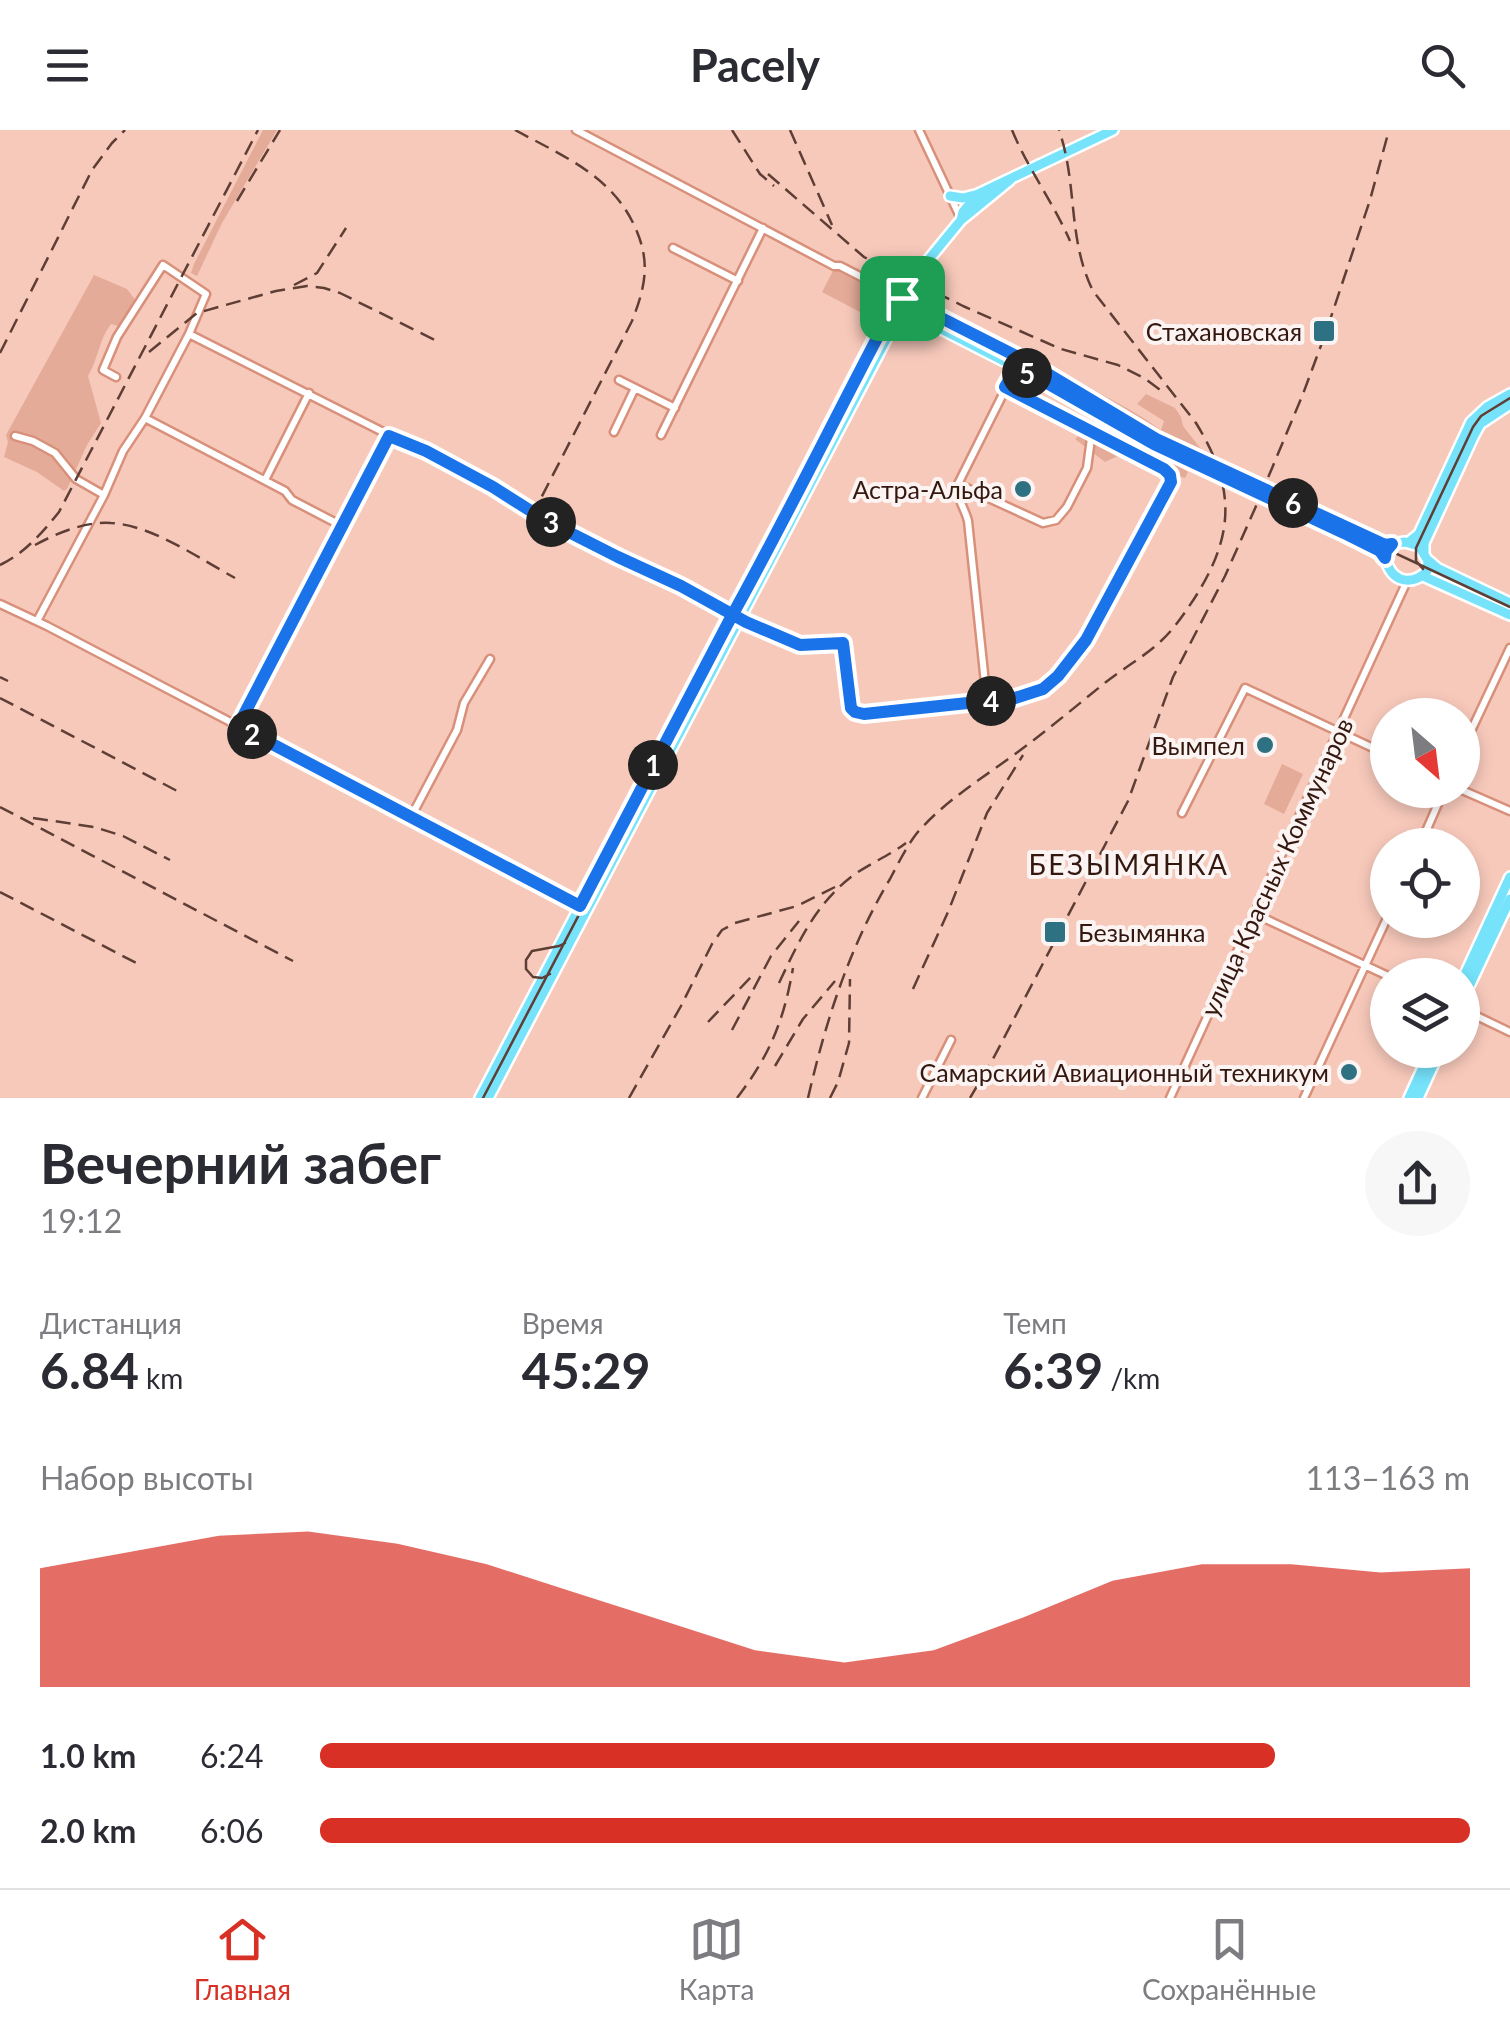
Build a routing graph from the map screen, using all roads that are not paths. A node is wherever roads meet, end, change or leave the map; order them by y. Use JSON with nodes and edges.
{"nodes":[{"id":1,"x":576,"y":130,"type":"edge"},
{"id":2,"x":919,"y":130,"type":"edge"},
{"id":3,"x":1113,"y":130,"type":"edge"},
{"id":4,"x":1010,"y":180,"type":"junction"},
{"id":5,"x":978,"y":194,"type":"junction"},
{"id":6,"x":950,"y":196,"type":"junction"},
{"id":7,"x":961,"y":220,"type":"junction"},
{"id":8,"x":763,"y":228,"type":"junction"},
{"id":9,"x":673,"y":248,"type":"dead end"},
{"id":10,"x":738,"y":281,"type":"junction"},
{"id":11,"x":902,"y":304,"type":"junction"},
{"id":12,"x":189,"y":334,"type":"junction"},
{"id":13,"x":1018,"y":363,"type":"junction"},
{"id":14,"x":116,"y":377,"type":"dead end"},
{"id":15,"x":619,"y":380,"type":"dead end"},
{"id":16,"x":1005,"y":387,"type":"junction"},
{"id":17,"x":635,"y":388,"type":"junction"},
{"id":18,"x":309,"y":393,"type":"junction"},
{"id":19,"x":1510,"y":394,"type":"edge"},
{"id":20,"x":1510,"y":404,"type":"edge"},
{"id":21,"x":675,"y":408,"type":"junction"},
{"id":22,"x":145,"y":418,"type":"junction"},
{"id":23,"x":614,"y":432,"type":"dead end"},
{"id":24,"x":1092,"y":432,"type":"junction"},
{"id":25,"x":662,"y":435,"type":"dead end"},
{"id":26,"x":15,"y":436,"type":"dead end"},
{"id":27,"x":389,"y":436,"type":"junction"},
{"id":28,"x":264,"y":480,"type":"junction"},
{"id":29,"x":958,"y":484,"type":"junction"},
{"id":30,"x":104,"y":495,"type":"junction"},
{"id":31,"x":342,"y":526,"type":"junction"},
{"id":32,"x":1346,"y":531,"type":"junction"},
{"id":33,"x":1409,"y":542,"type":"junction"},
{"id":34,"x":1392,"y":544,"type":"junction"},
{"id":35,"x":1426,"y":557,"type":"junction"},
{"id":36,"x":1385,"y":558,"type":"junction"},
{"id":37,"x":1423,"y":576,"type":"junction"},
{"id":38,"x":1406,"y":581,"type":"junction"},
{"id":39,"x":1510,"y":603,"type":"edge"},
{"id":40,"x":0,"y":604,"type":"edge"},
{"id":41,"x":1510,"y":614,"type":"edge"},
{"id":42,"x":735,"y":616,"type":"junction"},
{"id":43,"x":37,"y":621,"type":"junction"},
{"id":44,"x":1510,"y":648,"type":"edge"},
{"id":45,"x":490,"y":659,"type":"dead end"},
{"id":46,"x":987,"y":702,"type":"junction"},
{"id":47,"x":1480,"y":712,"type":"edge"},
{"id":48,"x":238,"y":726,"type":"junction"},
{"id":49,"x":1339,"y":731,"type":"junction"},
{"id":50,"x":1370,"y":746,"type":"edge"},
{"id":51,"x":1480,"y":798,"type":"edge"},
{"id":52,"x":1510,"y":812,"type":"edge"},
{"id":53,"x":1182,"y":813,"type":"dead end"},
{"id":54,"x":411,"y":817,"type":"junction"},
{"id":55,"x":1510,"y":877,"type":"edge"},
{"id":56,"x":1510,"y":899,"type":"edge"},
{"id":57,"x":584,"y":907,"type":"junction"},
{"id":58,"x":1255,"y":914,"type":"junction"},
{"id":59,"x":1378,"y":938,"type":"edge"},
{"id":60,"x":1472,"y":958,"type":"edge"},
{"id":61,"x":1480,"y":963,"type":"edge"},
{"id":62,"x":1365,"y":966,"type":"junction"},
{"id":63,"x":1370,"y":968,"type":"edge"},
{"id":64,"x":527,"y":1015,"type":"junction"},
{"id":65,"x":1480,"y":1018,"type":"edge"},
{"id":66,"x":1510,"y":1032,"type":"edge"},
{"id":67,"x":951,"y":1040,"type":"dead end"},
{"id":68,"x":1423,"y":1068,"type":"edge"},
{"id":69,"x":1432,"y":1068,"type":"edge"},
{"id":70,"x":480,"y":1098,"type":"edge"},
{"id":71,"x":488,"y":1098,"type":"edge"},
{"id":72,"x":922,"y":1098,"type":"edge"},
{"id":73,"x":1171,"y":1098,"type":"edge"},
{"id":74,"x":1304,"y":1098,"type":"edge"},
{"id":75,"x":1409,"y":1098,"type":"edge"},
{"id":76,"x":1418,"y":1098,"type":"edge"}],
"edges":[{"from":1,"to":8,"type":"street"},
{"from":2,"to":6,"type":"street"},
{"from":3,"to":4,"type":"main road"},
{"from":4,"to":5,"type":"main road"},
{"from":4,"to":7,"type":"main road"},
{"from":5,"to":6,"type":"main road"},
{"from":5,"to":7,"type":"main road"},
{"from":6,"to":7,"type":"street"},
{"from":7,"to":11,"type":"main road"},
{"from":8,"to":10,"type":"street"},
{"from":8,"to":11,"type":"street"},
{"from":9,"to":10,"type":"street"},
{"from":10,"to":21,"type":"street"},
{"from":11,"to":13,"type":"main road"},
{"from":11,"to":42,"type":"main road"},
{"from":12,"to":14,"type":"street"},
{"from":12,"to":18,"type":"street"},
{"from":12,"to":22,"type":"street"},
{"from":13,"to":16,"type":"street"},
{"from":13,"to":32,"type":"main road","bridge":true},
{"from":15,"to":17,"type":"street"},
{"from":16,"to":24,"type":"street"},
{"from":16,"to":29,"type":"street"},
{"from":17,"to":21,"type":"street"},
{"from":17,"to":23,"type":"street"},
{"from":18,"to":27,"type":"street"},
{"from":18,"to":28,"type":"street"},
{"from":19,"to":33,"type":"main road"},
{"from":20,"to":35,"type":"main road"},
{"from":21,"to":25,"type":"street"},
{"from":22,"to":28,"type":"street"},
{"from":22,"to":30,"type":"street"},
{"from":24,"to":29,"type":"street"},
{"from":24,"to":46,"type":"street"},
{"from":26,"to":30,"type":"street"},
{"from":27,"to":31,"type":"street"},
{"from":27,"to":42,"type":"street"},
{"from":28,"to":31,"type":"street"},
{"from":29,"to":46,"type":"street"},
{"from":30,"to":43,"type":"street"},
{"from":31,"to":48,"type":"street"},
{"from":32,"to":34,"type":"main road"},
{"from":32,"to":36,"type":"main road"},
{"from":33,"to":34,"type":"main road"},
{"from":33,"to":35,"type":"main road"},
{"from":34,"to":36,"type":"main road"},
{"from":35,"to":37,"type":"main road"},
{"from":35,"to":39,"type":"main road"},
{"from":36,"to":38,"type":"main road"},
{"from":37,"to":38,"type":"main road"},
{"from":37,"to":41,"type":"main road"},
{"from":38,"to":49,"type":"street","name":"улица Красных Коммунаров"},
{"from":40,"to":43,"type":"street"},
{"from":42,"to":46,"type":"street"},
{"from":42,"to":57,"type":"main road"},
{"from":43,"to":48,"type":"street"},
{"from":44,"to":47,"type":"street"},
{"from":45,"to":54,"type":"street"},
{"from":48,"to":54,"type":"street"},
{"from":49,"to":50,"type":"street"},
{"from":49,"to":53,"type":"street"},
{"from":49,"to":58,"type":"street","name":"улица Красных Коммунаров"},
{"from":51,"to":52,"type":"street"},
{"from":54,"to":57,"type":"street"},
{"from":55,"to":60,"type":"main road"},
{"from":56,"to":61,"type":"main road"},
{"from":57,"to":64,"type":"main road"},
{"from":58,"to":62,"type":"street"},
{"from":58,"to":73,"type":"street","name":"улица Красных Коммунаров"},
{"from":59,"to":62,"type":"street"},
{"from":62,"to":63,"type":"street"},
{"from":62,"to":74,"type":"street"},
{"from":64,"to":70,"type":"main road"},
{"from":64,"to":71,"type":"main road"},
{"from":65,"to":66,"type":"street"},
{"from":67,"to":72,"type":"street"},
{"from":68,"to":75,"type":"main road"},
{"from":69,"to":76,"type":"main road"}]}
